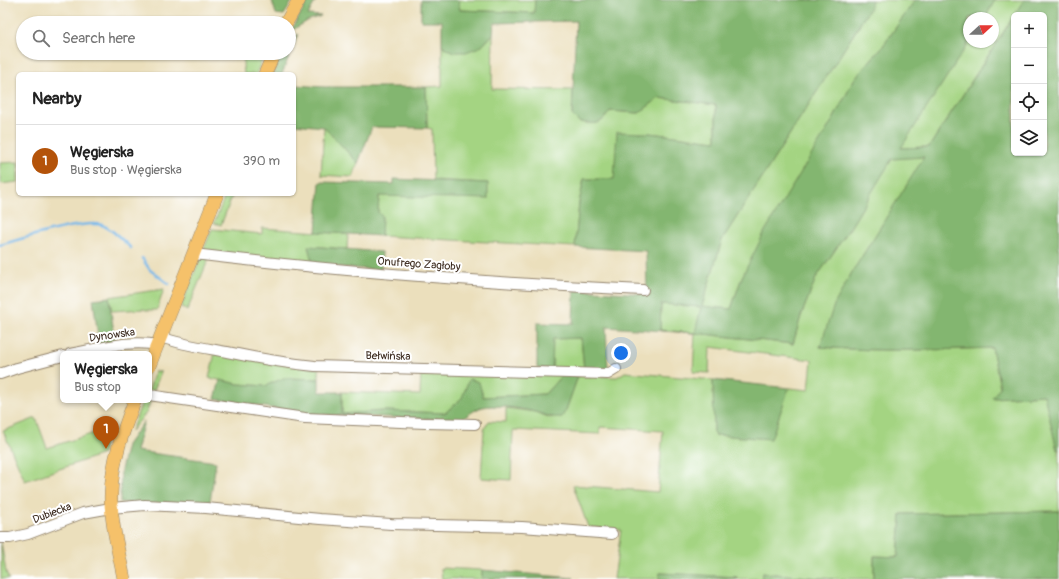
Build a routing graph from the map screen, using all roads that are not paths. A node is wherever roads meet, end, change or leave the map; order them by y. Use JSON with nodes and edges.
{"nodes":[{"id":1,"x":299,"y":0,"type":"edge"},
{"id":2,"x":290,"y":16,"type":"edge"},
{"id":3,"x":271,"y":60,"type":"edge"},
{"id":4,"x":266,"y":72,"type":"edge"},
{"id":5,"x":216,"y":196,"type":"edge"},
{"id":6,"x":194,"y":254,"type":"junction"},
{"id":7,"x":643,"y":290,"type":"dead end"},
{"id":8,"x":159,"y":341,"type":"junction"},
{"id":9,"x":88,"y":351,"type":"edge"},
{"id":10,"x":60,"y":357,"type":"edge"},
{"id":11,"x":152,"y":358,"type":"edge"},
{"id":12,"x":616,"y":369,"type":"dead end"},
{"id":13,"x":0,"y":374,"type":"edge"},
{"id":14,"x":152,"y":395,"type":"edge"},
{"id":15,"x":135,"y":403,"type":"edge"},
{"id":16,"x":475,"y":424,"type":"dead end"},
{"id":17,"x":111,"y":508,"type":"junction"},
{"id":18,"x":612,"y":534,"type":"dead end"},
{"id":19,"x":0,"y":538,"type":"edge"},
{"id":20,"x":124,"y":579,"type":"edge"}],
"edges":[{"from":1,"to":2,"type":"main road"},
{"from":3,"to":4,"type":"main road"},
{"from":5,"to":6,"type":"main road"},
{"from":6,"to":7,"type":"street","name":"Onufrego Zagłoby"},
{"from":6,"to":8,"type":"main road"},
{"from":8,"to":9,"type":"street","name":"Dynowska"},
{"from":8,"to":11,"type":"main road"},
{"from":8,"to":12,"type":"street","name":"Bełwińska"},
{"from":10,"to":13,"type":"street"},
{"from":14,"to":16,"type":"street"},
{"from":15,"to":17,"type":"main road"},
{"from":17,"to":18,"type":"street","name":"Dubiecka"},
{"from":17,"to":19,"type":"street","name":"Dubiecka"},
{"from":17,"to":20,"type":"main road"}]}
